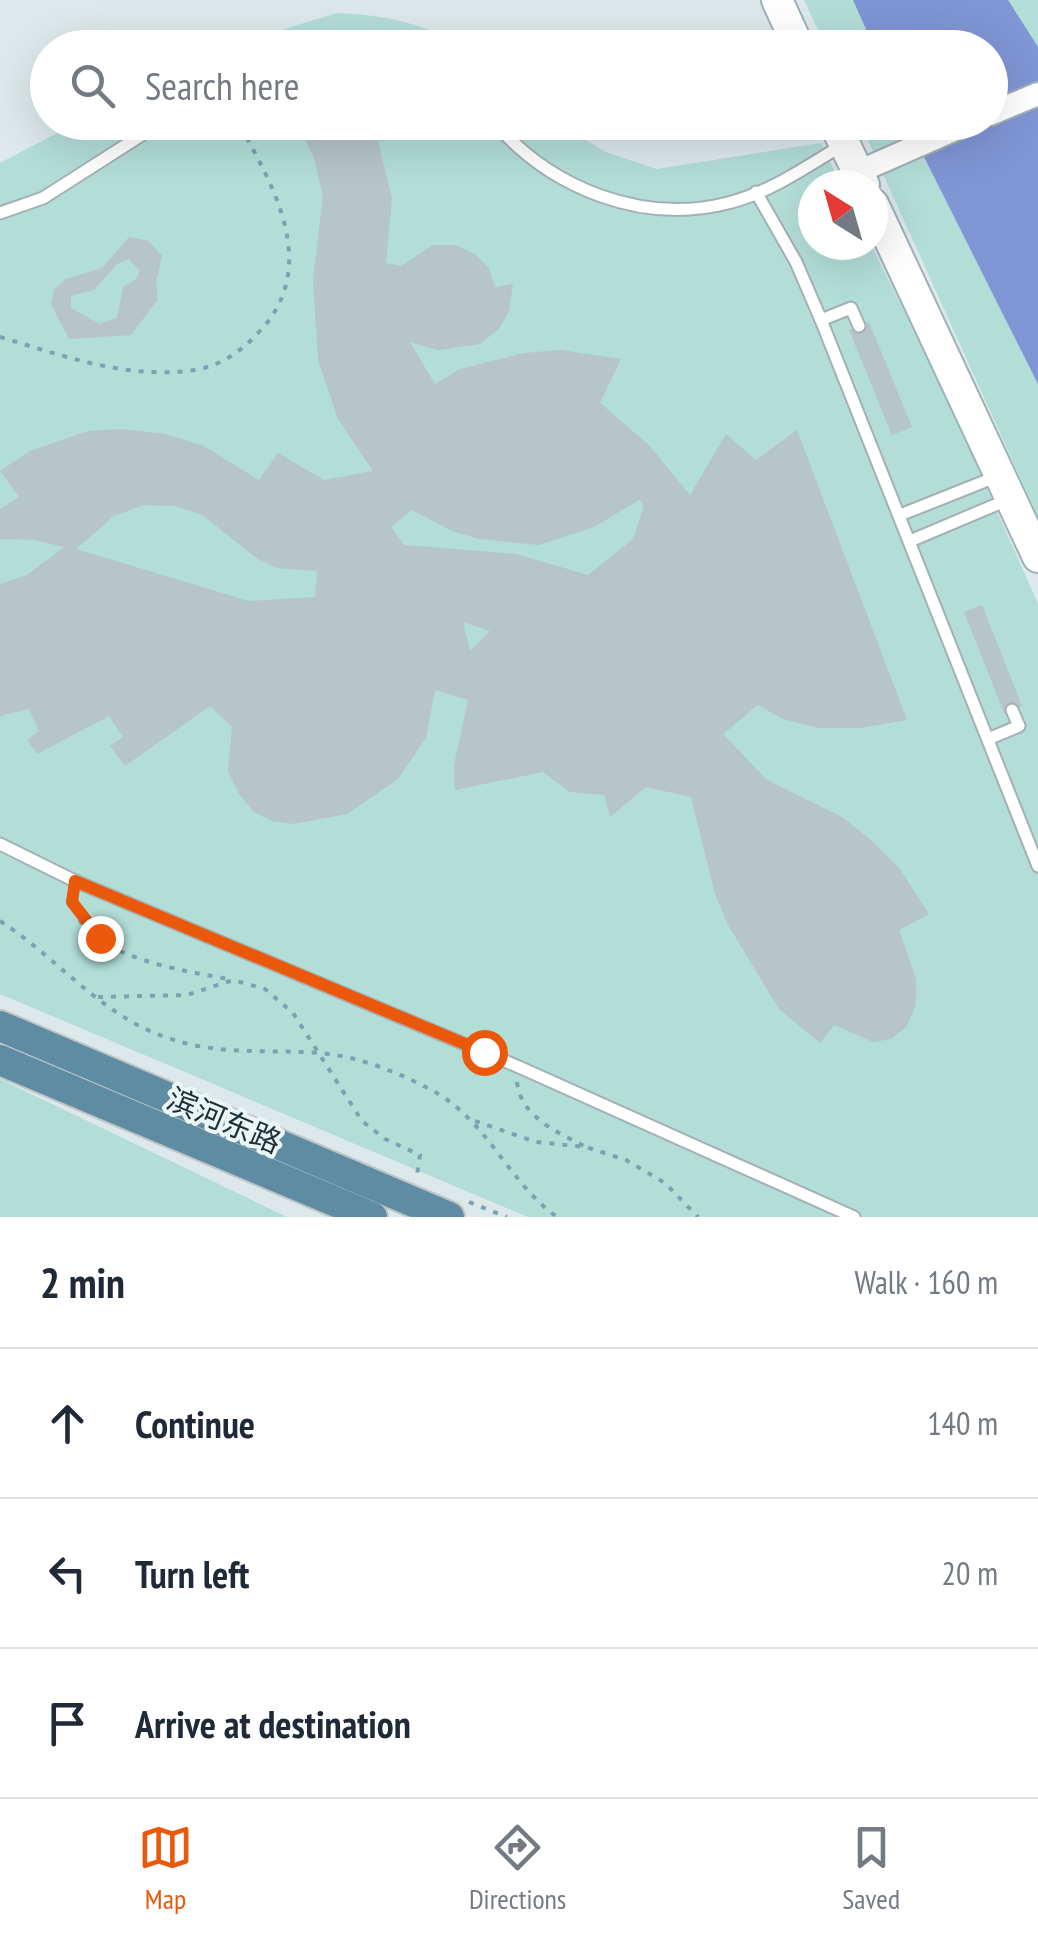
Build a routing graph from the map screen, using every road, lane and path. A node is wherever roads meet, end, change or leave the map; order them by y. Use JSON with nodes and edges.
{"nodes":[{"id":1,"x":777,"y":0,"type":"edge"},
{"id":2,"x":791,"y":30,"type":"edge"},
{"id":3,"x":1038,"y":94,"type":"edge"},
{"id":4,"x":1008,"y":106,"type":"edge"},
{"id":5,"x":134,"y":140,"type":"edge"},
{"id":6,"x":247,"y":140,"type":"edge"},
{"id":7,"x":511,"y":140,"type":"edge"},
{"id":8,"x":829,"y":140,"type":"edge"},
{"id":9,"x":842,"y":140,"type":"edge"},
{"id":10,"x":931,"y":140,"type":"edge"},
{"id":11,"x":857,"y":170,"type":"edge"},
{"id":12,"x":875,"y":170,"type":"edge"},
{"id":13,"x":756,"y":192,"type":"junction"},
{"id":14,"x":0,"y":214,"type":"edge"},
{"id":15,"x":888,"y":235,"type":"edge"},
{"id":16,"x":821,"y":320,"type":"junction"},
{"id":17,"x":859,"y":326,"type":"dead end"},
{"id":18,"x":0,"y":337,"type":"edge"},
{"id":19,"x":1008,"y":486,"type":"junction"},
{"id":20,"x":900,"y":515,"type":"junction"},
{"id":21,"x":910,"y":541,"type":"junction"},
{"id":22,"x":1038,"y":557,"type":"edge"},
{"id":23,"x":1012,"y":710,"type":"dead end"},
{"id":24,"x":988,"y":739,"type":"junction"},
{"id":25,"x":0,"y":844,"type":"edge"},
{"id":26,"x":1038,"y":866,"type":"edge"},
{"id":27,"x":75,"y":881,"type":"junction"},
{"id":28,"x":0,"y":920,"type":"edge"},
{"id":29,"x":233,"y":980,"type":"junction"},
{"id":30,"x":94,"y":997,"type":"junction"},
{"id":31,"x":0,"y":1026,"type":"edge"},
{"id":32,"x":318,"y":1053,"type":"junction"},
{"id":33,"x":0,"y":1060,"type":"edge"},
{"id":34,"x":519,"y":1067,"type":"junction"},
{"id":35,"x":475,"y":1121,"type":"junction"},
{"id":36,"x":586,"y":1147,"type":"junction"},
{"id":37,"x":416,"y":1179,"type":"dead end"},
{"id":38,"x":372,"y":1217,"type":"edge"},
{"id":39,"x":448,"y":1217,"type":"edge"},
{"id":40,"x":557,"y":1217,"type":"edge"},
{"id":41,"x":698,"y":1217,"type":"edge"},
{"id":42,"x":854,"y":1217,"type":"edge"}],
"edges":[{"from":1,"to":2,"type":"street"},
{"from":3,"to":4,"type":"street"},
{"from":5,"to":14,"type":"lane"},
{"from":6,"to":18,"type":"path"},
{"from":7,"to":13,"type":"lane"},
{"from":8,"to":13,"type":"lane"},
{"from":9,"to":11,"type":"street"},
{"from":10,"to":12,"type":"street"},
{"from":13,"to":16,"type":"lane"},
{"from":15,"to":19,"type":"street"},
{"from":16,"to":17,"type":"lane"},
{"from":16,"to":20,"type":"lane"},
{"from":19,"to":20,"type":"lane"},
{"from":19,"to":21,"type":"lane"},
{"from":19,"to":22,"type":"street"},
{"from":20,"to":21,"type":"lane"},
{"from":21,"to":24,"type":"lane"},
{"from":23,"to":24,"type":"lane"},
{"from":24,"to":26,"type":"lane"},
{"from":25,"to":27,"type":"lane"},
{"from":27,"to":29,"type":"path"},
{"from":27,"to":34,"type":"lane"},
{"from":28,"to":30,"type":"path"},
{"from":29,"to":30,"type":"path"},
{"from":29,"to":32,"type":"path"},
{"from":30,"to":32,"type":"path"},
{"from":31,"to":39,"type":"main road","name":"滨河东路"},
{"from":32,"to":35,"type":"path"},
{"from":32,"to":37,"type":"path"},
{"from":33,"to":38,"type":"main road","name":"滨河东路"},
{"from":34,"to":36,"type":"path"},
{"from":34,"to":42,"type":"lane"},
{"from":35,"to":36,"type":"path"},
{"from":35,"to":40,"type":"path"},
{"from":36,"to":41,"type":"path"}]}
